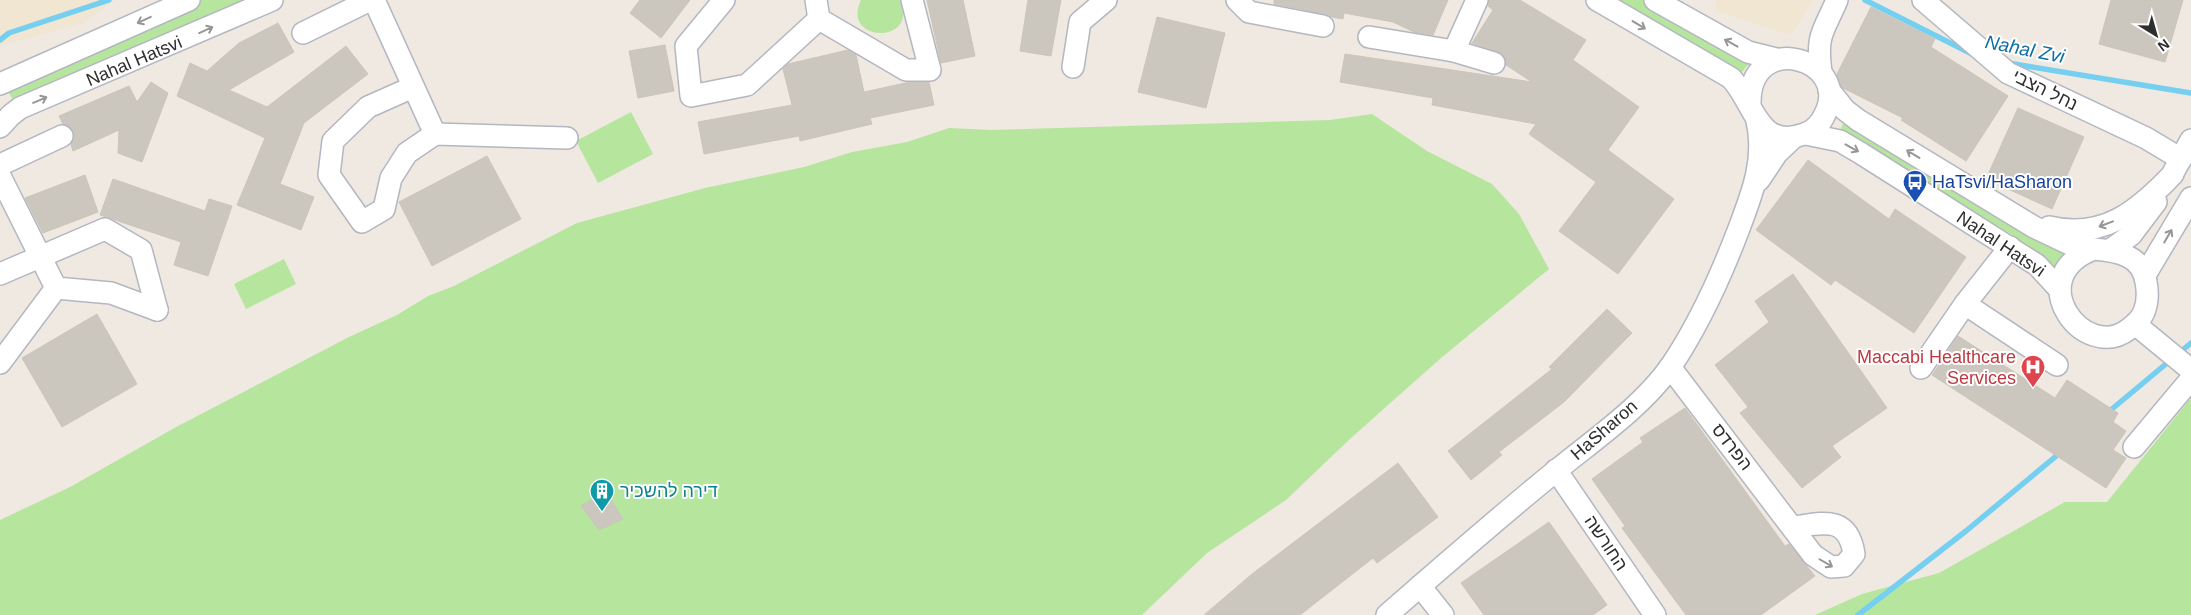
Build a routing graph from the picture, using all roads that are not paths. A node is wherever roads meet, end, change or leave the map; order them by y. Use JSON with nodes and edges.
{"nodes":[{"id":1,"x":189,"y":0,"type":"edge"},
{"id":2,"x":272,"y":0,"type":"edge"},
{"id":3,"x":372,"y":0,"type":"edge"},
{"id":4,"x":724,"y":0,"type":"edge"},
{"id":5,"x":912,"y":0,"type":"edge"},
{"id":6,"x":1106,"y":0,"type":"edge"},
{"id":7,"x":1237,"y":0,"type":"edge"},
{"id":8,"x":1477,"y":0,"type":"edge"},
{"id":9,"x":1597,"y":0,"type":"edge"},
{"id":10,"x":1655,"y":0,"type":"edge"},
{"id":11,"x":1923,"y":0,"type":"edge"},
{"id":12,"x":1835,"y":5,"type":"edge"},
{"id":13,"x":818,"y":10,"type":"edge"},
{"id":14,"x":1323,"y":26,"type":"dead end"},
{"id":15,"x":303,"y":33,"type":"dead end"},
{"id":16,"x":1369,"y":37,"type":"dead end"},
{"id":17,"x":1454,"y":50,"type":"junction"},
{"id":18,"x":1783,"y":58,"type":"junction"},
{"id":19,"x":1494,"y":63,"type":"dead end"},
{"id":20,"x":1073,"y":67,"type":"dead end"},
{"id":21,"x":1825,"y":81,"type":"junction"},
{"id":22,"x":0,"y":84,"type":"edge"},
{"id":23,"x":413,"y":87,"type":"junction"},
{"id":24,"x":0,"y":109,"type":"edge"},
{"id":25,"x":1753,"y":112,"type":"junction"},
{"id":26,"x":0,"y":127,"type":"edge"},
{"id":27,"x":435,"y":134,"type":"junction"},
{"id":28,"x":62,"y":136,"type":"dead end"},
{"id":29,"x":1800,"y":136,"type":"junction"},
{"id":30,"x":567,"y":138,"type":"dead end"},
{"id":31,"x":2191,"y":140,"type":"edge"},
{"id":32,"x":0,"y":164,"type":"edge"},
{"id":33,"x":2177,"y":167,"type":"junction"},
{"id":34,"x":0,"y":176,"type":"edge"},
{"id":35,"x":1752,"y":193,"type":"junction"},
{"id":36,"x":2191,"y":198,"type":"edge"},
{"id":37,"x":2019,"y":218,"type":"junction"},
{"id":38,"x":2010,"y":247,"type":"junction"},
{"id":39,"x":2102,"y":249,"type":"junction"},
{"id":40,"x":41,"y":256,"type":"junction"},
{"id":41,"x":0,"y":274,"type":"edge"},
{"id":42,"x":2145,"y":275,"type":"junction"},
{"id":43,"x":56,"y":288,"type":"junction"},
{"id":44,"x":2060,"y":290,"type":"junction"},
{"id":45,"x":1965,"y":304,"type":"junction"},
{"id":46,"x":2135,"y":324,"type":"junction"},
{"id":47,"x":0,"y":363,"type":"edge"},
{"id":48,"x":2057,"y":365,"type":"dead end"},
{"id":49,"x":1670,"y":367,"type":"junction"},
{"id":50,"x":1921,"y":368,"type":"dead end"},
{"id":51,"x":2191,"y":370,"type":"edge"},
{"id":52,"x":2191,"y":378,"type":"edge"},
{"id":53,"x":2134,"y":447,"type":"dead end"},
{"id":54,"x":1556,"y":470,"type":"junction"},
{"id":55,"x":1794,"y":527,"type":"dead end"},
{"id":56,"x":1420,"y":586,"type":"junction"},
{"id":57,"x":1387,"y":615,"type":"edge"},
{"id":58,"x":1443,"y":615,"type":"edge"},
{"id":59,"x":1655,"y":615,"type":"edge"}],
"edges":[{"from":1,"to":22,"type":"street","name":"Nahal Hatsvi","one_way":true},
{"from":26,"to":2,"type":"street","name":"Nahal Hatsvi","one_way":true},
{"from":3,"to":15,"type":"street"},
{"from":3,"to":23,"type":"street"},
{"from":4,"to":13,"type":"street"},
{"from":5,"to":13,"type":"street"},
{"from":6,"to":20,"type":"street"},
{"from":7,"to":14,"type":"street"},
{"from":8,"to":17,"type":"street"},
{"from":9,"to":25,"type":"street","one_way":true},
{"from":18,"to":10,"type":"street","one_way":true},
{"from":11,"to":33,"type":"street","name":"נחל הצבי"},
{"from":12,"to":18,"type":"street"},
{"from":12,"to":21,"type":"street"},
{"from":16,"to":17,"type":"street"},
{"from":17,"to":19,"type":"street"},
{"from":18,"to":21,"type":"street"},
{"from":18,"to":25,"type":"street"},
{"from":21,"to":29,"type":"street"},
{"from":37,"to":21,"type":"street","name":"Nahal Hatsvi","one_way":true},
{"from":23,"to":27,"type":"street"},
{"from":23,"to":27,"type":"street"},
{"from":24,"to":26,"type":"street"},
{"from":25,"to":29,"type":"street"},
{"from":25,"to":35,"type":"street","name":"HaSharon"},
{"from":27,"to":30,"type":"street"},
{"from":28,"to":32,"type":"street"},
{"from":29,"to":35,"type":"street","name":"HaSharon"},
{"from":29,"to":38,"type":"street","name":"Nahal Hatsvi","one_way":true},
{"from":31,"to":33,"type":"street"},
{"from":33,"to":37,"type":"street","one_way":true},
{"from":33,"to":39,"type":"street"},
{"from":34,"to":40,"type":"street"},
{"from":35,"to":49,"type":"street","name":"HaSharon"},
{"from":42,"to":36,"type":"street","one_way":true},
{"from":37,"to":39,"type":"street","name":"Nahal Hatsvi"},
{"from":38,"to":44,"type":"street","name":"Nahal Hatsvi"},
{"from":38,"to":45,"type":"street"},
{"from":39,"to":42,"type":"street"},
{"from":39,"to":44,"type":"street"},
{"from":40,"to":41,"type":"street"},
{"from":40,"to":43,"type":"street"},
{"from":40,"to":43,"type":"street"},
{"from":42,"to":46,"type":"street"},
{"from":43,"to":47,"type":"street"},
{"from":44,"to":46,"type":"street"},
{"from":45,"to":48,"type":"street"},
{"from":45,"to":50,"type":"street"},
{"from":46,"to":51,"type":"street"},
{"from":49,"to":54,"type":"street","name":"HaSharon"},
{"from":49,"to":55,"type":"street","name":"הפרדס"},
{"from":52,"to":53,"type":"street"},
{"from":54,"to":56,"type":"street","name":"HaSharon"},
{"from":54,"to":59,"type":"street","name":"החורשה"},
{"from":56,"to":57,"type":"street","name":"HaSharon"},
{"from":56,"to":58,"type":"street"}]}
